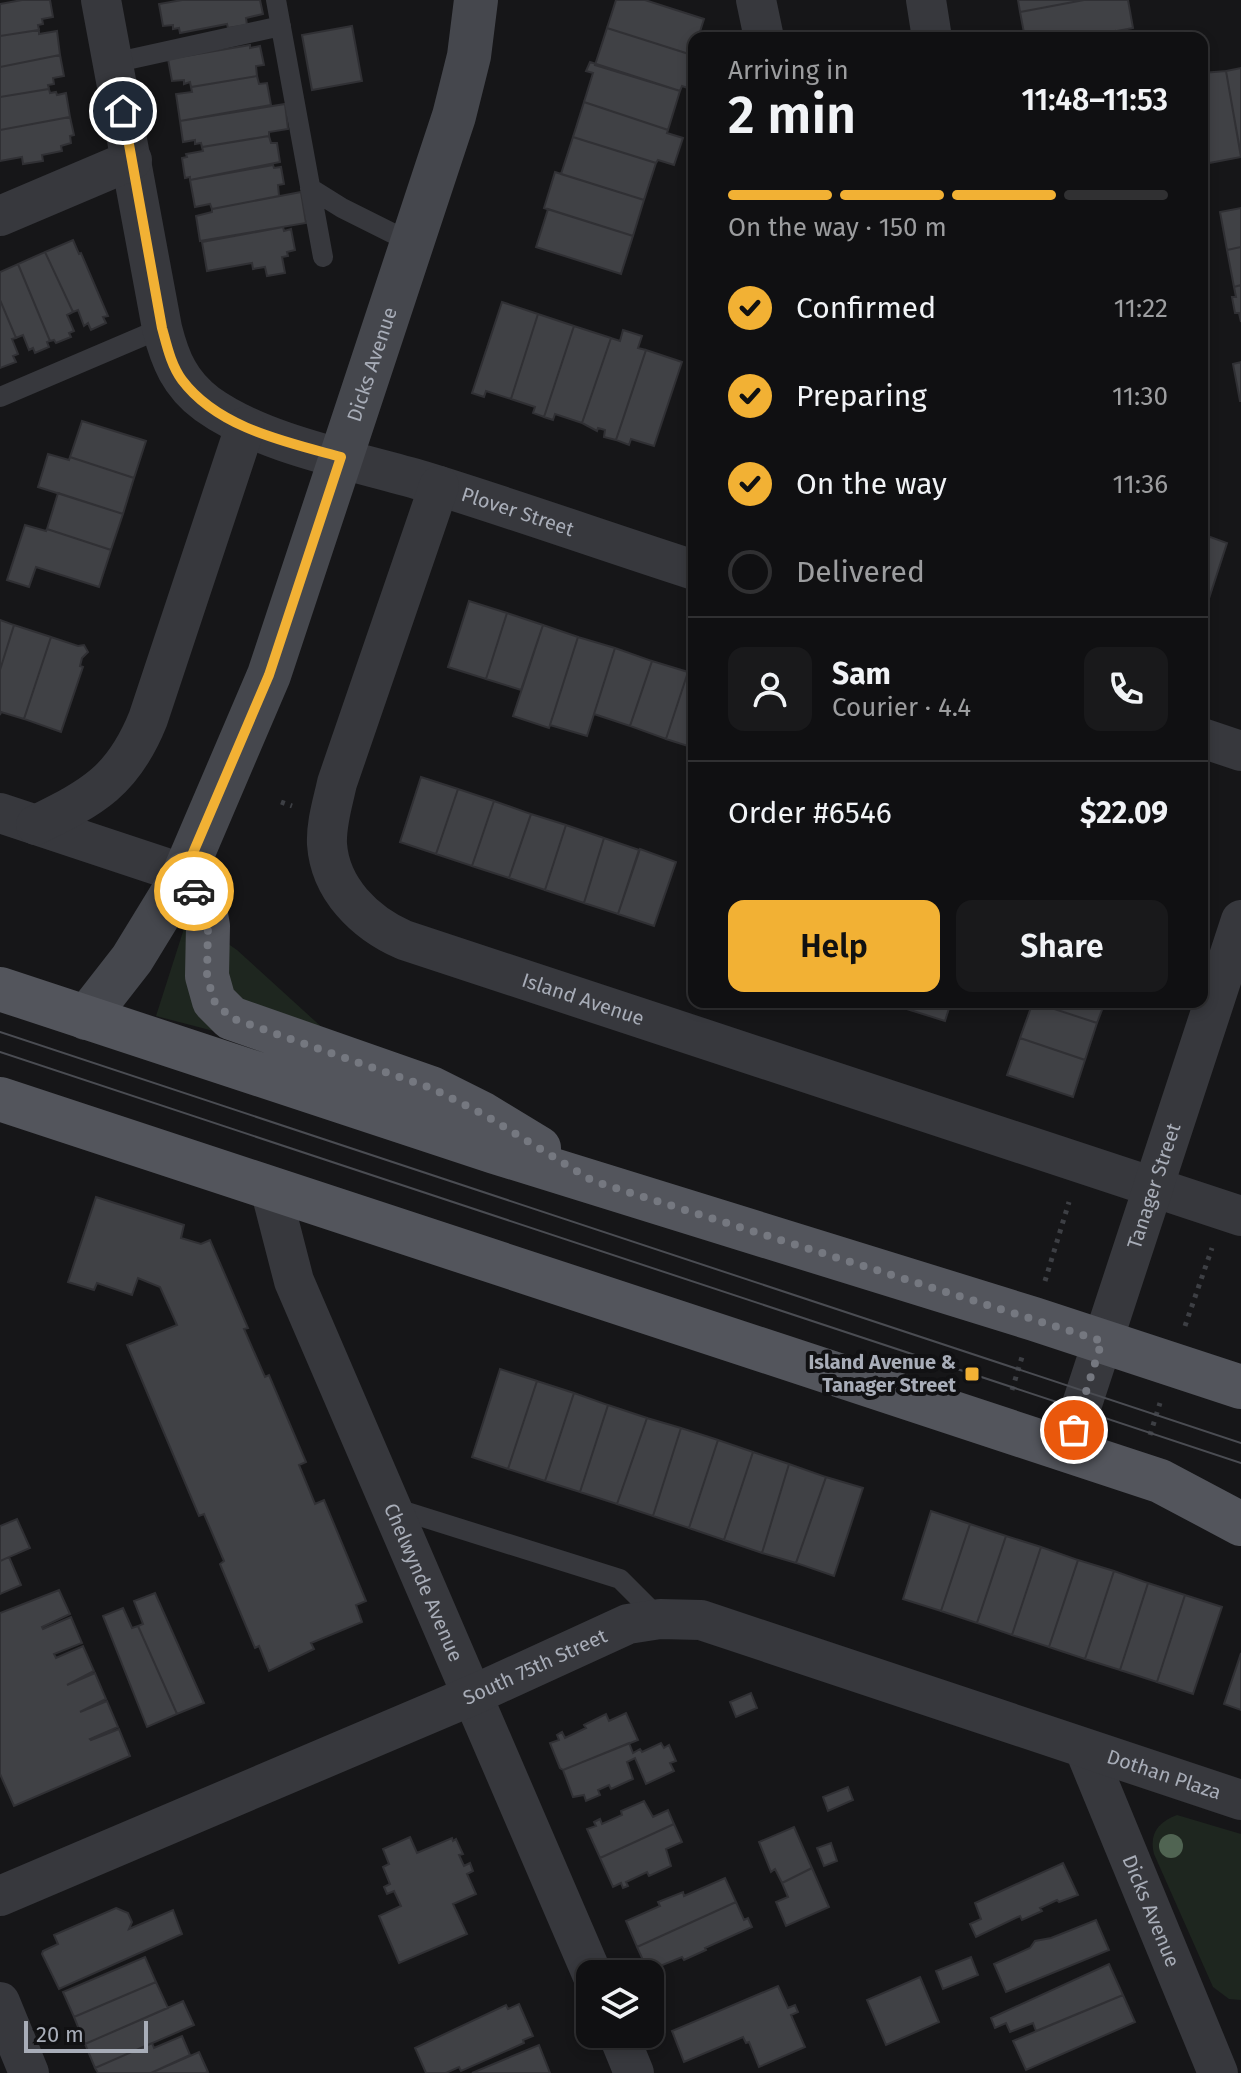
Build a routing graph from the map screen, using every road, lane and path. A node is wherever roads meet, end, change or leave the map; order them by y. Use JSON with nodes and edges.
{"nodes":[{"id":1,"x":101,"y":0,"type":"edge"},
{"id":2,"x":276,"y":0,"type":"edge"},
{"id":3,"x":476,"y":0,"type":"edge"},
{"id":4,"x":756,"y":0,"type":"edge"},
{"id":5,"x":926,"y":0,"type":"edge"},
{"id":6,"x":281,"y":26,"type":"junction"},
{"id":7,"x":763,"y":32,"type":"edge"},
{"id":8,"x":931,"y":32,"type":"edge"},
{"id":9,"x":113,"y":63,"type":"junction"},
{"id":10,"x":132,"y":160,"type":"junction"},
{"id":11,"x":310,"y":188,"type":"junction"},
{"id":12,"x":0,"y":216,"type":"edge"},
{"id":13,"x":412,"y":243,"type":"junction"},
{"id":14,"x":323,"y":257,"type":"dead end"},
{"id":15,"x":162,"y":328,"type":"junction"},
{"id":16,"x":0,"y":397,"type":"edge"},
{"id":17,"x":245,"y":427,"type":"junction"},
{"id":18,"x":341,"y":457,"type":"junction"},
{"id":19,"x":439,"y":486,"type":"junction"},
{"id":20,"x":688,"y":568,"type":"edge"},
{"id":21,"x":1208,"y":740,"type":"edge"},
{"id":22,"x":1241,"y":751,"type":"edge"},
{"id":23,"x":18,"y":819,"type":"edge"},
{"id":24,"x":184,"y":874,"type":"junction"},
{"id":25,"x":1241,"y":920,"type":"edge"},
{"id":26,"x":0,"y":989,"type":"edge"},
{"id":27,"x":86,"y":1018,"type":"junction"},
{"id":28,"x":0,"y":1099,"type":"edge"},
{"id":29,"x":593,"y":1181,"type":"junction"},
{"id":30,"x":1152,"y":1186,"type":"junction"},
{"id":31,"x":270,"y":1188,"type":"junction"},
{"id":32,"x":1072,"y":1194,"type":"dead end"},
{"id":33,"x":1228,"y":1228,"type":"edge"},
{"id":34,"x":1044,"y":1286,"type":"dead end"},
{"id":35,"x":1184,"y":1329,"type":"dead end"},
{"id":36,"x":1102,"y":1341,"type":"junction"},
{"id":37,"x":1024,"y":1353,"type":"dead end"},
{"id":38,"x":1241,"y":1387,"type":"edge"},
{"id":39,"x":1010,"y":1397,"type":"dead end"},
{"id":40,"x":1162,"y":1398,"type":"dead end"},
{"id":41,"x":1148,"y":1442,"type":"dead end"},
{"id":42,"x":1067,"y":1450,"type":"junction"},
{"id":43,"x":391,"y":1507,"type":"junction"},
{"id":44,"x":1241,"y":1524,"type":"edge"},
{"id":45,"x":660,"y":1619,"type":"junction"},
{"id":46,"x":473,"y":1695,"type":"junction"},
{"id":47,"x":1085,"y":1750,"type":"junction"},
{"id":48,"x":1241,"y":1800,"type":"edge"},
{"id":49,"x":0,"y":1896,"type":"edge"},
{"id":50,"x":586,"y":1960,"type":"edge"},
{"id":51,"x":0,"y":2002,"type":"edge"},
{"id":52,"x":624,"y":2048,"type":"edge"},
{"id":53,"x":1223,"y":2054,"type":"edge"},
{"id":54,"x":29,"y":2073,"type":"edge"},
{"id":55,"x":634,"y":2073,"type":"edge"}],
"edges":[{"from":1,"to":9,"type":"street"},
{"from":2,"to":6,"type":"lane"},
{"from":3,"to":13,"type":"street","name":"Dicks Avenue"},
{"from":4,"to":7,"type":"street"},
{"from":5,"to":8,"type":"street"},
{"from":6,"to":9,"type":"lane"},
{"from":6,"to":11,"type":"lane"},
{"from":9,"to":10,"type":"street"},
{"from":10,"to":12,"type":"street"},
{"from":10,"to":15,"type":"street"},
{"from":11,"to":13,"type":"lane"},
{"from":11,"to":14,"type":"lane"},
{"from":13,"to":18,"type":"street","name":"Dicks Avenue"},
{"from":15,"to":16,"type":"lane"},
{"from":15,"to":17,"type":"street"},
{"from":17,"to":18,"type":"street"},
{"from":17,"to":23,"type":"street"},
{"from":18,"to":19,"type":"street","name":"Plover Street"},
{"from":18,"to":24,"type":"street","name":"Dicks Avenue"},
{"from":19,"to":20,"type":"street","name":"Plover Street"},
{"from":19,"to":30,"type":"street","name":"Island Avenue"},
{"from":21,"to":22,"type":"street"},
{"from":23,"to":24,"type":"street"},
{"from":24,"to":27,"type":"street","name":"Dicks Avenue"},
{"from":24,"to":29,"type":"main road"},
{"from":25,"to":30,"type":"street","name":"Tanager Street"},
{"from":26,"to":27,"type":"main road"},
{"from":27,"to":29,"type":"main road"},
{"from":28,"to":31,"type":"main road"},
{"from":29,"to":36,"type":"main road"},
{"from":30,"to":33,"type":"street","name":"Island Avenue"},
{"from":30,"to":36,"type":"street","name":"Tanager Street"},
{"from":31,"to":42,"type":"main road"},
{"from":31,"to":43,"type":"street","name":"Chelwynde Avenue"},
{"from":32,"to":34,"type":"path"},
{"from":33,"to":35,"type":"path"},
{"from":36,"to":38,"type":"main road"},
{"from":36,"to":42,"type":"street","name":"Tanager Street"},
{"from":37,"to":39,"type":"path"},
{"from":40,"to":41,"type":"path"},
{"from":42,"to":44,"type":"main road"},
{"from":43,"to":45,"type":"lane"},
{"from":43,"to":46,"type":"street","name":"Chelwynde Avenue"},
{"from":45,"to":46,"type":"street","name":"South 75th Street"},
{"from":45,"to":47,"type":"street","name":"South 75th Street"},
{"from":46,"to":49,"type":"street","name":"South 75th Street"},
{"from":46,"to":50,"type":"street","name":"Chelwynde Avenue"},
{"from":47,"to":48,"type":"street","name":"Dothan Plaza"},
{"from":47,"to":53,"type":"street","name":"Dicks Avenue"},
{"from":51,"to":54,"type":"street"},
{"from":52,"to":55,"type":"street"}]}
